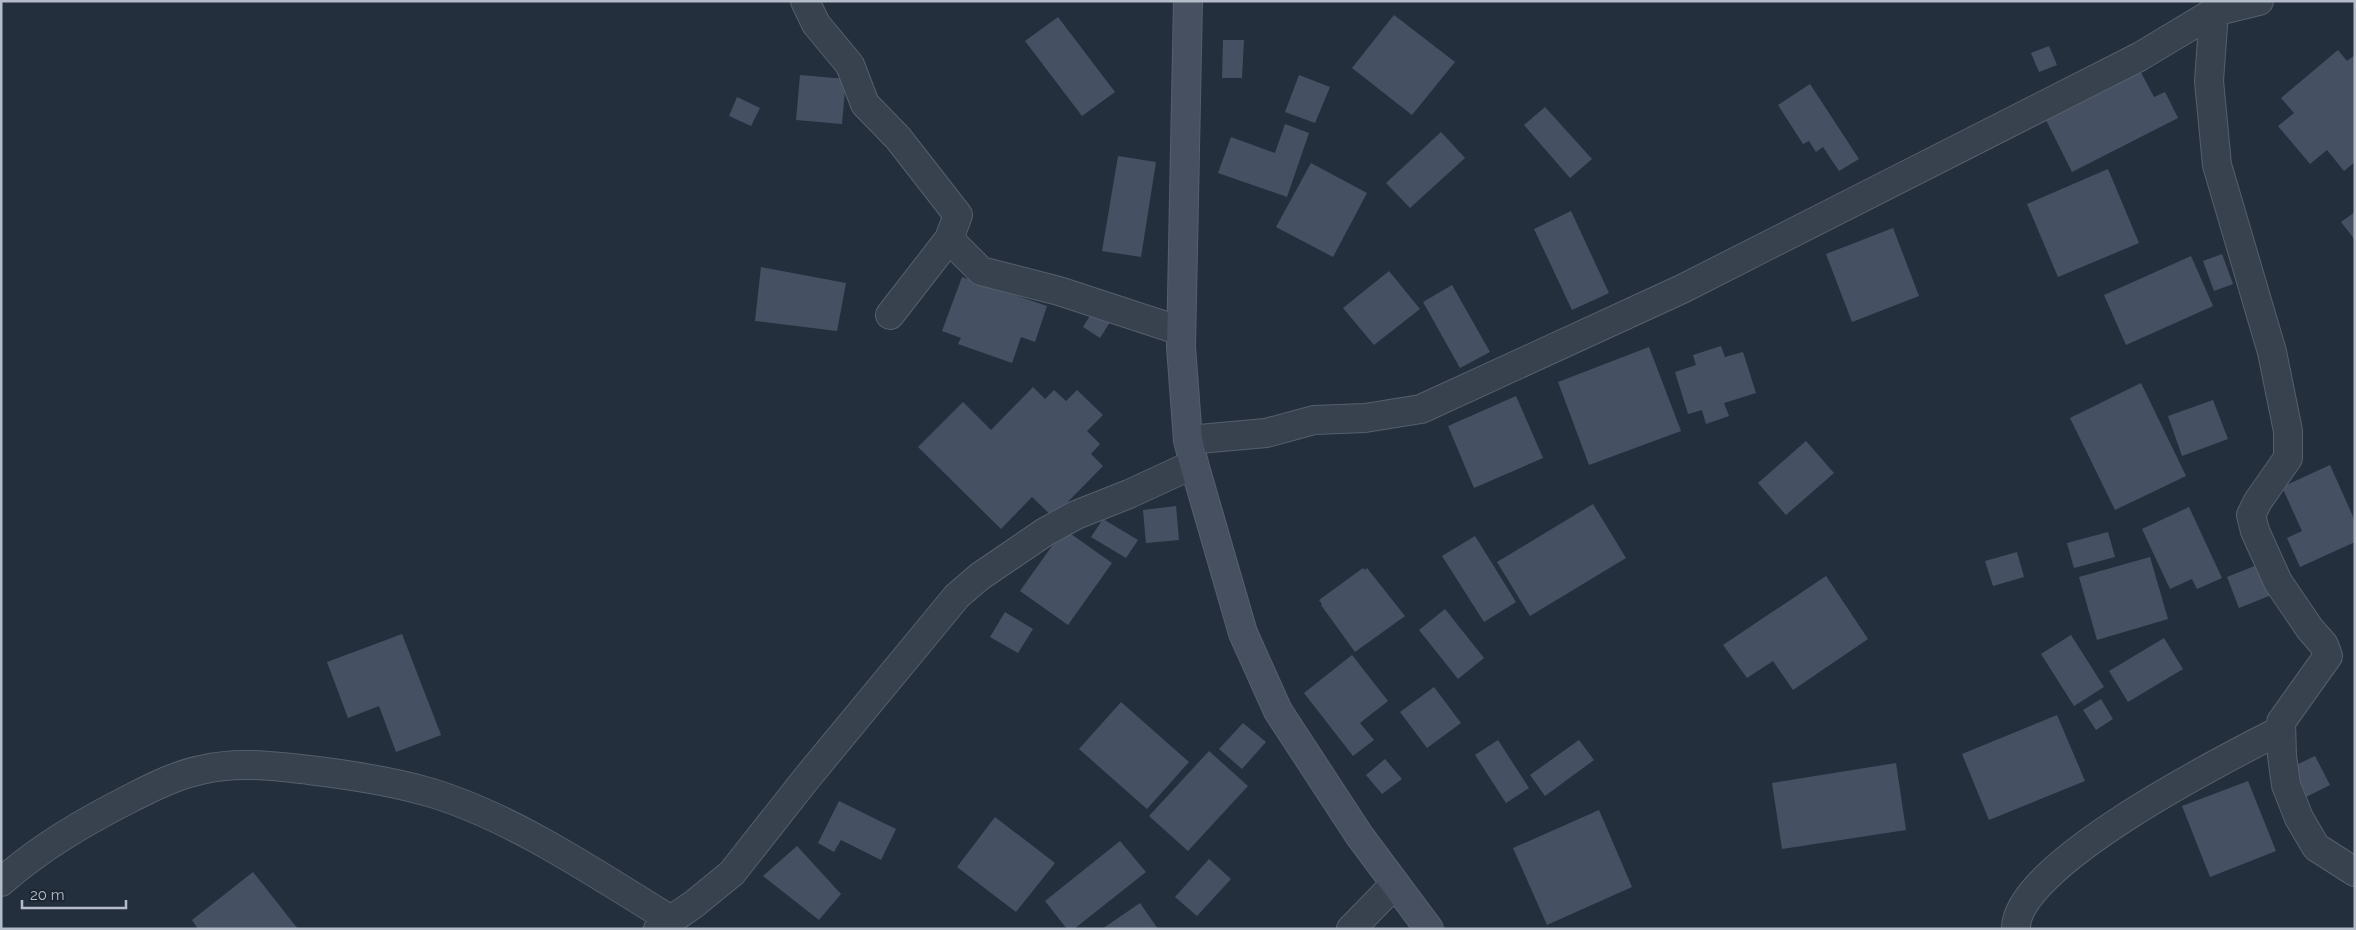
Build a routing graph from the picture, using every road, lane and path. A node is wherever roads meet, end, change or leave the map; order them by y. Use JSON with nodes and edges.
{"nodes":[{"id":1,"x":805,"y":1,"type":"edge"},
{"id":2,"x":1188,"y":1,"type":"edge"},
{"id":3,"x":2259,"y":1,"type":"edge"},
{"id":4,"x":2214,"y":12,"type":"junction"},
{"id":5,"x":949,"y":239,"type":"junction"},
{"id":6,"x":890,"y":315,"type":"dead end"},
{"id":7,"x":1182,"y":332,"type":"junction"},
{"id":8,"x":1191,"y":452,"type":"junction"},
{"id":9,"x":2281,"y":730,"type":"junction"},
{"id":10,"x":2355,"y":872,"type":"edge"},
{"id":11,"x":1,"y":882,"type":"edge"},
{"id":12,"x":1395,"y":884,"type":"junction"},
{"id":13,"x":665,"y":924,"type":"edge"},
{"id":14,"x":1351,"y":929,"type":"edge"},
{"id":15,"x":1429,"y":929,"type":"edge"},
{"id":16,"x":2016,"y":929,"type":"edge"}],
"edges":[{"from":1,"to":5,"type":"street"},
{"from":2,"to":7,"type":"main road"},
{"from":3,"to":4,"type":"street"},
{"from":4,"to":8,"type":"street"},
{"from":4,"to":9,"type":"street"},
{"from":5,"to":6,"type":"street"},
{"from":5,"to":7,"type":"street"},
{"from":7,"to":8,"type":"main road"},
{"from":8,"to":12,"type":"main road"},
{"from":8,"to":13,"type":"street"},
{"from":9,"to":10,"type":"street"},
{"from":9,"to":16,"type":"street"},
{"from":11,"to":13,"type":"street"},
{"from":12,"to":14,"type":"street"},
{"from":12,"to":15,"type":"main road"}]}
